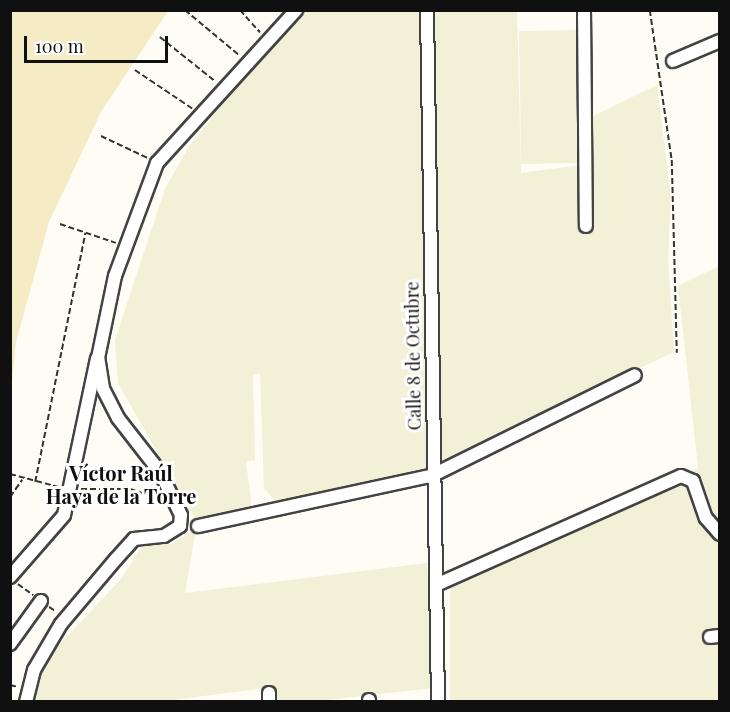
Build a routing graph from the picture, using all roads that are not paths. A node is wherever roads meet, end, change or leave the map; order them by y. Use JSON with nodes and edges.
{"nodes":[{"id":1,"x":296,"y":10,"type":"edge"},
{"id":2,"x":427,"y":10,"type":"edge"},
{"id":3,"x":584,"y":10,"type":"edge"},
{"id":4,"x":720,"y":41,"type":"edge"},
{"id":5,"x":673,"y":61,"type":"dead end"},
{"id":6,"x":586,"y":226,"type":"dead end"},
{"id":7,"x":101,"y":345,"type":"junction"},
{"id":8,"x":634,"y":375,"type":"dead end"},
{"id":9,"x":433,"y":475,"type":"junction"},
{"id":10,"x":198,"y":526,"type":"dead end"},
{"id":11,"x":720,"y":534,"type":"edge"},
{"id":12,"x":10,"y":577,"type":"edge"},
{"id":13,"x":436,"y":585,"type":"junction"},
{"id":14,"x":41,"y":601,"type":"dead end"},
{"id":15,"x":10,"y":645,"type":"edge"},
{"id":16,"x":26,"y":702,"type":"edge"},
{"id":17,"x":438,"y":702,"type":"edge"}],
"edges":[{"from":1,"to":7,"type":"street"},
{"from":2,"to":9,"type":"street","name":"Calle 8 de Octubre"},
{"from":3,"to":6,"type":"street"},
{"from":4,"to":5,"type":"street"},
{"from":7,"to":12,"type":"street"},
{"from":7,"to":16,"type":"street"},
{"from":8,"to":9,"type":"street"},
{"from":9,"to":10,"type":"street"},
{"from":9,"to":13,"type":"street","name":"Calle 8 de Octubre"},
{"from":11,"to":13,"type":"street"},
{"from":13,"to":17,"type":"street","name":"Calle 8 de Octubre"},
{"from":14,"to":15,"type":"street"}]}
